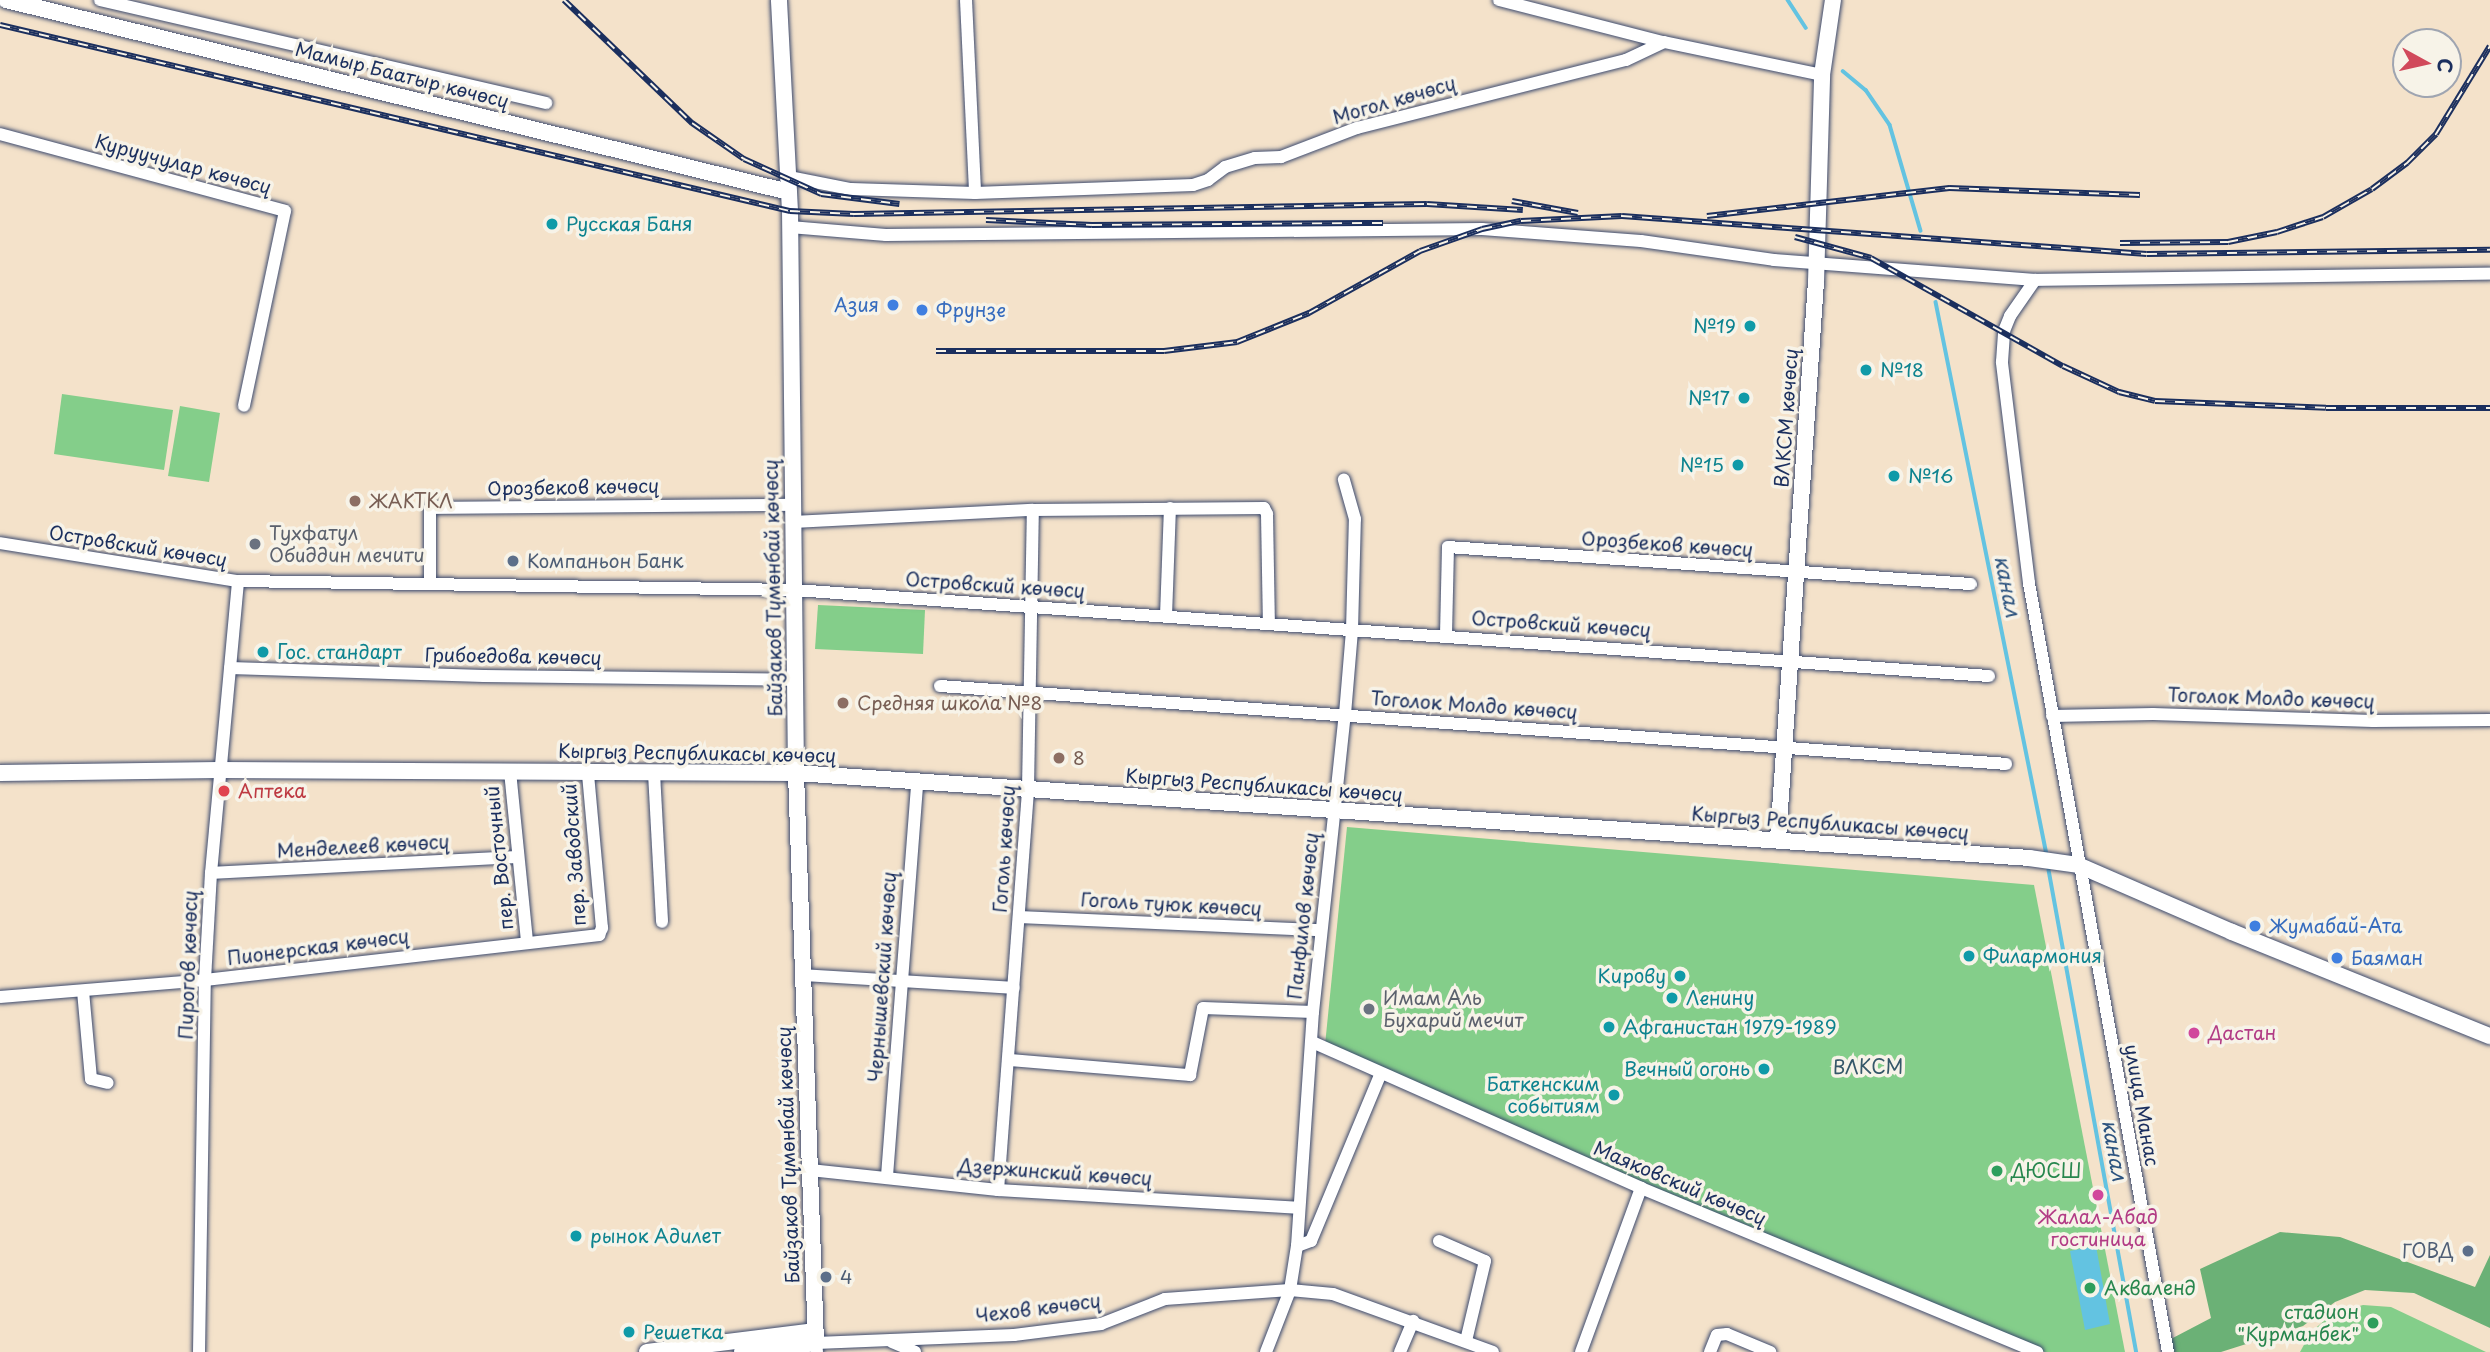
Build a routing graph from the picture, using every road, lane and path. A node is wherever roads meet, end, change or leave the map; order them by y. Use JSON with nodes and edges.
{"nodes":[{"id":1,"x":6,"y":0,"type":"edge"},
{"id":2,"x":100,"y":0,"type":"edge"},
{"id":3,"x":779,"y":0,"type":"edge"},
{"id":4,"x":966,"y":0,"type":"edge"},
{"id":5,"x":1499,"y":0,"type":"edge"},
{"id":6,"x":1833,"y":0,"type":"edge"},
{"id":7,"x":1664,"y":42,"type":"junction"},
{"id":8,"x":1822,"y":75,"type":"junction"},
{"id":9,"x":545,"y":103,"type":"dead end"},
{"id":10,"x":0,"y":134,"type":"edge"},
{"id":11,"x":789,"y":184,"type":"junction"},
{"id":12,"x":975,"y":192,"type":"junction"},
{"id":13,"x":790,"y":227,"type":"junction"},
{"id":14,"x":1817,"y":264,"type":"junction"},
{"id":15,"x":2490,"y":274,"type":"edge"},
{"id":16,"x":2035,"y":280,"type":"junction"},
{"id":17,"x":244,"y":406,"type":"dead end"},
{"id":18,"x":1344,"y":480,"type":"dead end"},
{"id":19,"x":793,"y":505,"type":"junction"},
{"id":20,"x":1170,"y":508,"type":"junction"},
{"id":21,"x":1032,"y":510,"type":"junction"},
{"id":22,"x":793,"y":522,"type":"junction"},
{"id":23,"x":0,"y":543,"type":"edge"},
{"id":24,"x":1798,"y":573,"type":"junction"},
{"id":25,"x":238,"y":581,"type":"junction"},
{"id":26,"x":430,"y":584,"type":"junction"},
{"id":27,"x":1971,"y":584,"type":"dead end"},
{"id":28,"x":795,"y":590,"type":"junction"},
{"id":29,"x":1032,"y":606,"type":"junction"},
{"id":30,"x":1166,"y":616,"type":"junction"},
{"id":31,"x":1269,"y":624,"type":"junction"},
{"id":32,"x":1353,"y":630,"type":"junction"},
{"id":33,"x":1446,"y":635,"type":"junction"},
{"id":34,"x":1790,"y":660,"type":"junction"},
{"id":35,"x":230,"y":668,"type":"junction"},
{"id":36,"x":1989,"y":676,"type":"dead end"},
{"id":37,"x":796,"y":680,"type":"junction"},
{"id":38,"x":940,"y":686,"type":"dead end"},
{"id":39,"x":1031,"y":690,"type":"junction"},
{"id":40,"x":1345,"y":714,"type":"junction"},
{"id":41,"x":2052,"y":716,"type":"junction"},
{"id":42,"x":2490,"y":720,"type":"edge"},
{"id":43,"x":1784,"y":748,"type":"junction"},
{"id":44,"x":2006,"y":764,"type":"dead end"},
{"id":45,"x":218,"y":770,"type":"junction"},
{"id":46,"x":510,"y":771,"type":"junction"},
{"id":47,"x":0,"y":773,"type":"edge"},
{"id":48,"x":588,"y":773,"type":"junction"},
{"id":49,"x":654,"y":773,"type":"junction"},
{"id":50,"x":796,"y":773,"type":"junction"},
{"id":51,"x":917,"y":782,"type":"junction"},
{"id":52,"x":1028,"y":789,"type":"junction"},
{"id":53,"x":1333,"y":812,"type":"junction"},
{"id":54,"x":1778,"y":839,"type":"junction"},
{"id":55,"x":516,"y":857,"type":"junction"},
{"id":56,"x":2078,"y":864,"type":"junction"},
{"id":57,"x":211,"y":873,"type":"junction"},
{"id":58,"x":1019,"y":917,"type":"junction"},
{"id":59,"x":663,"y":922,"type":"dead end"},
{"id":60,"x":1321,"y":930,"type":"junction"},
{"id":61,"x":599,"y":934,"type":"joint"},
{"id":62,"x":527,"y":941,"type":"junction"},
{"id":63,"x":802,"y":975,"type":"junction"},
{"id":64,"x":901,"y":979,"type":"junction"},
{"id":65,"x":205,"y":980,"type":"junction"},
{"id":66,"x":1014,"y":988,"type":"junction"},
{"id":67,"x":83,"y":991,"type":"junction"},
{"id":68,"x":0,"y":997,"type":"edge"},
{"id":69,"x":1313,"y":1012,"type":"junction"},
{"id":70,"x":2490,"y":1036,"type":"edge"},
{"id":71,"x":1312,"y":1042,"type":"junction"},
{"id":72,"x":1010,"y":1060,"type":"junction"},
{"id":73,"x":1380,"y":1075,"type":"junction"},
{"id":74,"x":108,"y":1083,"type":"dead end"},
{"id":75,"x":810,"y":1170,"type":"junction"},
{"id":76,"x":887,"y":1176,"type":"junction"},
{"id":77,"x":1641,"y":1188,"type":"junction"},
{"id":78,"x":998,"y":1190,"type":"junction"},
{"id":79,"x":1297,"y":1208,"type":"junction"},
{"id":80,"x":1439,"y":1241,"type":"dead end"},
{"id":81,"x":1297,"y":1245,"type":"junction"},
{"id":82,"x":1290,"y":1290,"type":"junction"},
{"id":83,"x":1413,"y":1321,"type":"junction"},
{"id":84,"x":2001,"y":1338,"type":"junction"},
{"id":85,"x":888,"y":1340,"type":"junction"},
{"id":86,"x":1465,"y":1341,"type":"junction"},
{"id":87,"x":816,"y":1342,"type":"edge"},
{"id":88,"x":665,"y":1351,"type":"edge"},
{"id":89,"x":199,"y":1352,"type":"edge"},
{"id":90,"x":647,"y":1352,"type":"edge"},
{"id":91,"x":742,"y":1352,"type":"edge"},
{"id":92,"x":915,"y":1352,"type":"edge"},
{"id":93,"x":1266,"y":1352,"type":"edge"},
{"id":94,"x":1400,"y":1352,"type":"edge"},
{"id":95,"x":1493,"y":1352,"type":"edge"},
{"id":96,"x":1581,"y":1352,"type":"edge"},
{"id":97,"x":1710,"y":1352,"type":"edge"},
{"id":98,"x":1770,"y":1352,"type":"edge"},
{"id":99,"x":1996,"y":1352,"type":"edge"},
{"id":100,"x":2037,"y":1352,"type":"edge"},
{"id":101,"x":2168,"y":1352,"type":"edge"}],
"edges":[{"from":1,"to":11,"type":"main road","name":"Мамыр Баатыр көчөсү"},
{"from":2,"to":9,"type":"street"},
{"from":3,"to":11,"type":"main road","name":"Байзаков Түмөнбай көчөсү"},
{"from":4,"to":12,"type":"street"},
{"from":5,"to":7,"type":"street"},
{"from":6,"to":8,"type":"main road","name":"ВЛКСМ көчөсү"},
{"from":7,"to":8,"type":"street"},
{"from":7,"to":12,"type":"street","name":"Могол көчөсү"},
{"from":8,"to":14,"type":"main road","name":"ВЛКСМ көчөсү"},
{"from":10,"to":17,"type":"street","name":"Куруучулар көчөсү"},
{"from":11,"to":12,"type":"street","name":"Могол көчөсү"},
{"from":11,"to":13,"type":"main road","name":"Байзаков Түмөнбай көчөсү"},
{"from":13,"to":14,"type":"street"},
{"from":13,"to":19,"type":"main road","name":"Байзаков Түмөнбай көчөсү"},
{"from":14,"to":16,"type":"street"},
{"from":14,"to":24,"type":"main road","name":"ВЛКСМ көчөсү"},
{"from":15,"to":16,"type":"street"},
{"from":16,"to":41,"type":"street","name":"улица Манас"},
{"from":18,"to":32,"type":"street","name":"Панфилов көчөсү"},
{"from":19,"to":22,"type":"main road","name":"Байзаков Түмөнбай көчөсү"},
{"from":19,"to":26,"type":"street","name":"Орозбеков көчөсү"},
{"from":20,"to":21,"type":"street"},
{"from":20,"to":30,"type":"street"},
{"from":20,"to":31,"type":"street"},
{"from":21,"to":22,"type":"street"},
{"from":21,"to":29,"type":"street","name":"Гоголь көчөсү"},
{"from":22,"to":28,"type":"main road","name":"Байзаков Түмөнбай көчөсү"},
{"from":23,"to":25,"type":"street","name":"Островский көчөсү"},
{"from":24,"to":27,"type":"street","name":"Орозбеков көчөсү"},
{"from":24,"to":33,"type":"street","name":"Орозбеков көчөсү"},
{"from":24,"to":34,"type":"main road","name":"ВЛКСМ көчөсү"},
{"from":25,"to":26,"type":"street","name":"Островский көчөсү"},
{"from":25,"to":35,"type":"street","name":"Пирогов көчөсү"},
{"from":26,"to":28,"type":"street","name":"Островский көчөсү"},
{"from":28,"to":29,"type":"street","name":"Островский көчөсү"},
{"from":28,"to":37,"type":"main road","name":"Байзаков Түмөнбай көчөсү"},
{"from":29,"to":30,"type":"street","name":"Островский көчөсү"},
{"from":29,"to":39,"type":"street","name":"Гоголь көчөсү"},
{"from":30,"to":31,"type":"street","name":"Островский көчөсү"},
{"from":31,"to":32,"type":"street","name":"Островский көчөсү"},
{"from":32,"to":33,"type":"street","name":"Островский көчөсү"},
{"from":32,"to":40,"type":"street","name":"Панфилов көчөсү"},
{"from":33,"to":34,"type":"street","name":"Островский көчөсү"},
{"from":34,"to":36,"type":"street","name":"Островский көчөсү"},
{"from":34,"to":43,"type":"main road","name":"ВЛКСМ көчөсү"},
{"from":35,"to":37,"type":"street","name":"Грибоедова көчөсү"},
{"from":35,"to":45,"type":"street","name":"Пирогов көчөсү"},
{"from":37,"to":50,"type":"main road","name":"Байзаков Түмөнбай көчөсү"},
{"from":38,"to":39,"type":"street","name":"Тоголок Молдо көчөсү"},
{"from":39,"to":40,"type":"street","name":"Тоголок Молдо көчөсү"},
{"from":39,"to":52,"type":"street","name":"Гоголь көчөсү"},
{"from":40,"to":43,"type":"street","name":"Тоголок Молдо көчөсү"},
{"from":40,"to":53,"type":"street","name":"Панфилов көчөсү"},
{"from":41,"to":42,"type":"street","name":"Тоголок Молдо көчөсү"},
{"from":41,"to":56,"type":"street","name":"улица Манас"},
{"from":43,"to":44,"type":"street","name":"Тоголок Молдо көчөсү"},
{"from":43,"to":54,"type":"main road","name":"ВЛКСМ көчөсү"},
{"from":45,"to":46,"type":"main road","name":"Кыргыз Республикасы көчөсү"},
{"from":45,"to":47,"type":"main road","name":"Кыргыз Республикасы көчөсү"},
{"from":45,"to":57,"type":"street","name":"Пирогов көчөсү"},
{"from":46,"to":48,"type":"main road","name":"Кыргыз Республикасы көчөсү"},
{"from":46,"to":55,"type":"street","name":"пер. Восточный"},
{"from":48,"to":49,"type":"main road","name":"Кыргыз Республикасы көчөсү"},
{"from":48,"to":61,"type":"street","name":"пер. Заводский"},
{"from":49,"to":50,"type":"main road","name":"Кыргыз Республикасы көчөсү"},
{"from":49,"to":59,"type":"street"},
{"from":50,"to":51,"type":"main road","name":"Кыргыз Республикасы көчөсү"},
{"from":50,"to":63,"type":"main road","name":"Байзаков Түмөнбай көчөсү"},
{"from":51,"to":52,"type":"main road","name":"Кыргыз Республикасы көчөсү"},
{"from":51,"to":64,"type":"street","name":"Чернышевский көчөсү"},
{"from":52,"to":53,"type":"main road","name":"Кыргыз Республикасы көчөсү"},
{"from":52,"to":58,"type":"street","name":"Гоголь көчөсү"},
{"from":53,"to":54,"type":"main road","name":"Кыргыз Республикасы көчөсү"},
{"from":53,"to":60,"type":"street","name":"Панфилов көчөсү"},
{"from":54,"to":56,"type":"main road","name":"Кыргыз Республикасы көчөсү"},
{"from":55,"to":57,"type":"street","name":"Менделеев көчөсү"},
{"from":55,"to":62,"type":"street","name":"пер. Восточный"},
{"from":56,"to":70,"type":"main road","name":"Кыргыз Республикасы көчөсү"},
{"from":56,"to":101,"type":"street","name":"улица Манас"},
{"from":57,"to":65,"type":"street","name":"Пирогов көчөсү"},
{"from":58,"to":60,"type":"street","name":"Гоголь туюк көчөсү"},
{"from":58,"to":66,"type":"street","name":"Гоголь көчөсү"},
{"from":60,"to":69,"type":"street","name":"Панфилов көчөсү"},
{"from":61,"to":62,"type":"street","name":"Пионерская көчөсү"},
{"from":62,"to":65,"type":"street","name":"Пионерская көчөсү"},
{"from":63,"to":64,"type":"street"},
{"from":63,"to":75,"type":"main road","name":"Байзаков Түмөнбай көчөсү"},
{"from":64,"to":66,"type":"street"},
{"from":64,"to":76,"type":"street","name":"Чернышевский көчөсү"},
{"from":65,"to":67,"type":"street","name":"Пионерская көчөсү"},
{"from":65,"to":89,"type":"street","name":"Пирогов көчөсү"},
{"from":66,"to":72,"type":"street","name":"Гоголь көчөсү"},
{"from":67,"to":68,"type":"street","name":"Пионерская көчөсү"},
{"from":67,"to":74,"type":"street"},
{"from":69,"to":71,"type":"street","name":"Панфилов көчөсү"},
{"from":69,"to":72,"type":"street"},
{"from":71,"to":73,"type":"street","name":"Маяковский көчөсү"},
{"from":71,"to":79,"type":"street","name":"Панфилов көчөсү"},
{"from":72,"to":78,"type":"street","name":"Гоголь көчөсү"},
{"from":73,"to":77,"type":"street","name":"Маяковский көчөсү"},
{"from":73,"to":81,"type":"street"},
{"from":75,"to":76,"type":"street","name":"Дзержинский көчөсү"},
{"from":75,"to":87,"type":"main road","name":"Байзаков Түмөнбай көчөсү"},
{"from":76,"to":78,"type":"street","name":"Дзержинский көчөсү"},
{"from":77,"to":84,"type":"street","name":"Маяковский көчөсү"},
{"from":77,"to":96,"type":"street"},
{"from":78,"to":79,"type":"street","name":"Дзержинский көчөсү"},
{"from":79,"to":81,"type":"street","name":"Панфилов көчөсү"},
{"from":80,"to":86,"type":"street"},
{"from":81,"to":82,"type":"street","name":"Панфилов көчөсү"},
{"from":82,"to":83,"type":"street","name":"Чехов көчөсү"},
{"from":82,"to":85,"type":"street","name":"Чехов көчөсү"},
{"from":82,"to":93,"type":"street","name":"Панфилов көчөсү"},
{"from":83,"to":86,"type":"street","name":"Чехов көчөсү"},
{"from":83,"to":94,"type":"street"},
{"from":84,"to":99,"type":"street"},
{"from":84,"to":100,"type":"street","name":"Маяковский көчөсү"},
{"from":85,"to":87,"type":"street","name":"Чехов көчөсү"},
{"from":85,"to":92,"type":"street"},
{"from":86,"to":95,"type":"street","name":"Чехов көчөсү"},
{"from":87,"to":88,"type":"main road"},
{"from":87,"to":91,"type":"main road","name":"Чехов көчөсү"},
{"from":88,"to":90,"type":"main road"},
{"from":97,"to":98,"type":"street"}]}
